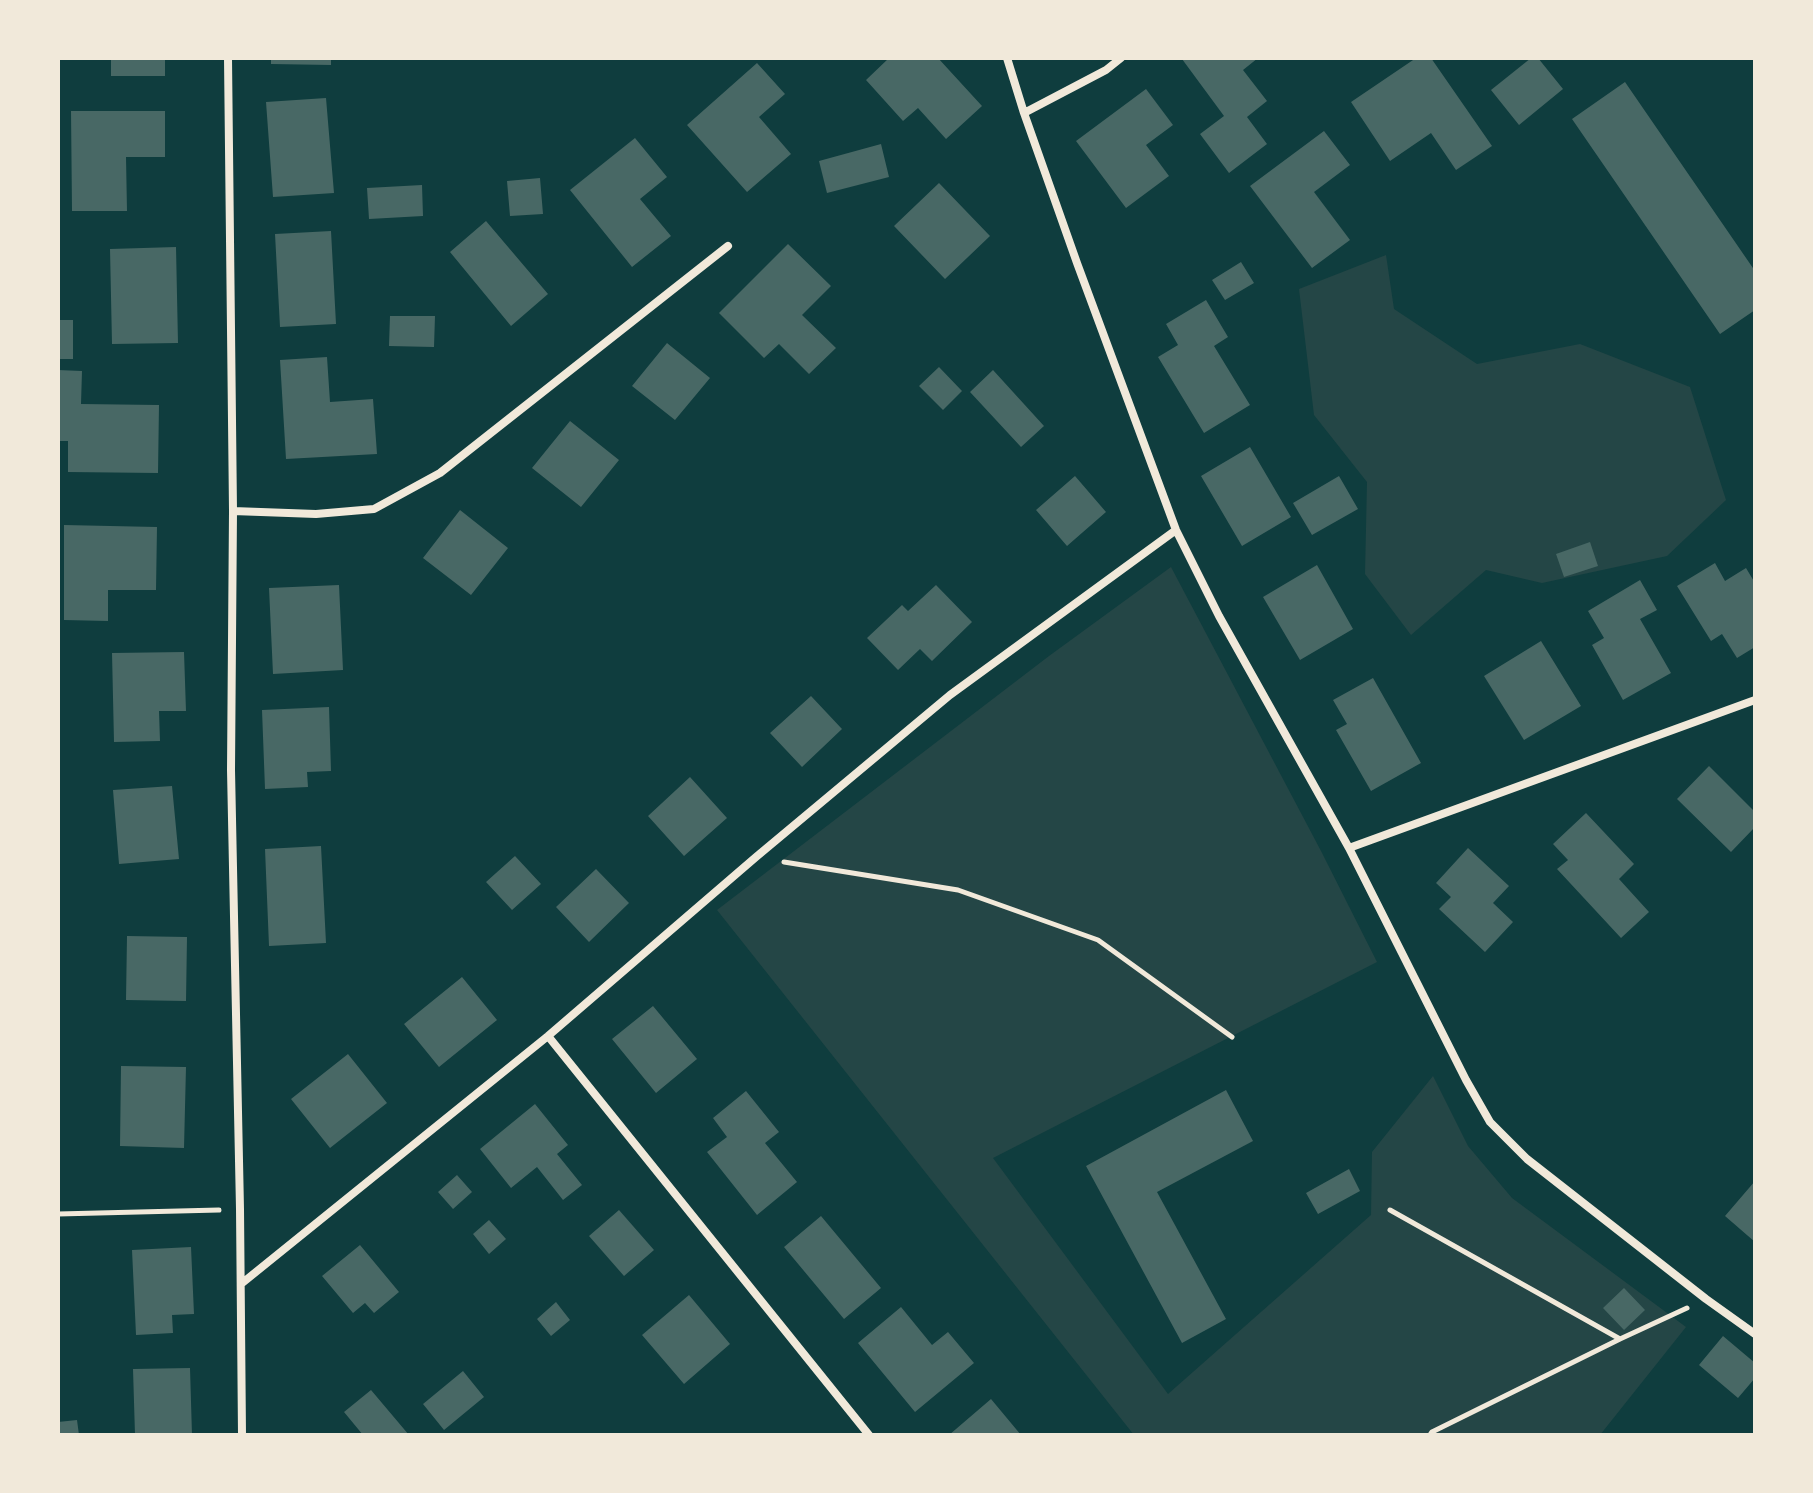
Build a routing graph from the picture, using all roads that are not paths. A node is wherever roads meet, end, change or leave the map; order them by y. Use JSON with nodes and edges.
{"nodes":[{"id":1,"x":228,"y":58,"type":"edge"},
{"id":2,"x":1007,"y":58,"type":"edge"},
{"id":3,"x":1121,"y":58,"type":"edge"},
{"id":4,"x":1024,"y":113,"type":"junction"},
{"id":5,"x":728,"y":246,"type":"dead end"},
{"id":6,"x":233,"y":511,"type":"junction"},
{"id":7,"x":1176,"y":530,"type":"junction"},
{"id":8,"x":1755,"y":700,"type":"edge"},
{"id":9,"x":1349,"y":848,"type":"junction"},
{"id":10,"x":548,"y":1036,"type":"junction"},
{"id":11,"x":241,"y":1284,"type":"junction"},
{"id":12,"x":1755,"y":1334,"type":"edge"},
{"id":13,"x":242,"y":1435,"type":"edge"},
{"id":14,"x":869,"y":1435,"type":"edge"}],
"edges":[{"from":1,"to":6,"type":"street"},
{"from":2,"to":4,"type":"street"},
{"from":3,"to":4,"type":"street"},
{"from":4,"to":7,"type":"street"},
{"from":5,"to":6,"type":"street"},
{"from":6,"to":11,"type":"street"},
{"from":7,"to":9,"type":"street"},
{"from":7,"to":10,"type":"street"},
{"from":8,"to":9,"type":"street"},
{"from":9,"to":12,"type":"street"},
{"from":10,"to":11,"type":"street"},
{"from":10,"to":14,"type":"street"},
{"from":11,"to":13,"type":"street"}]}
